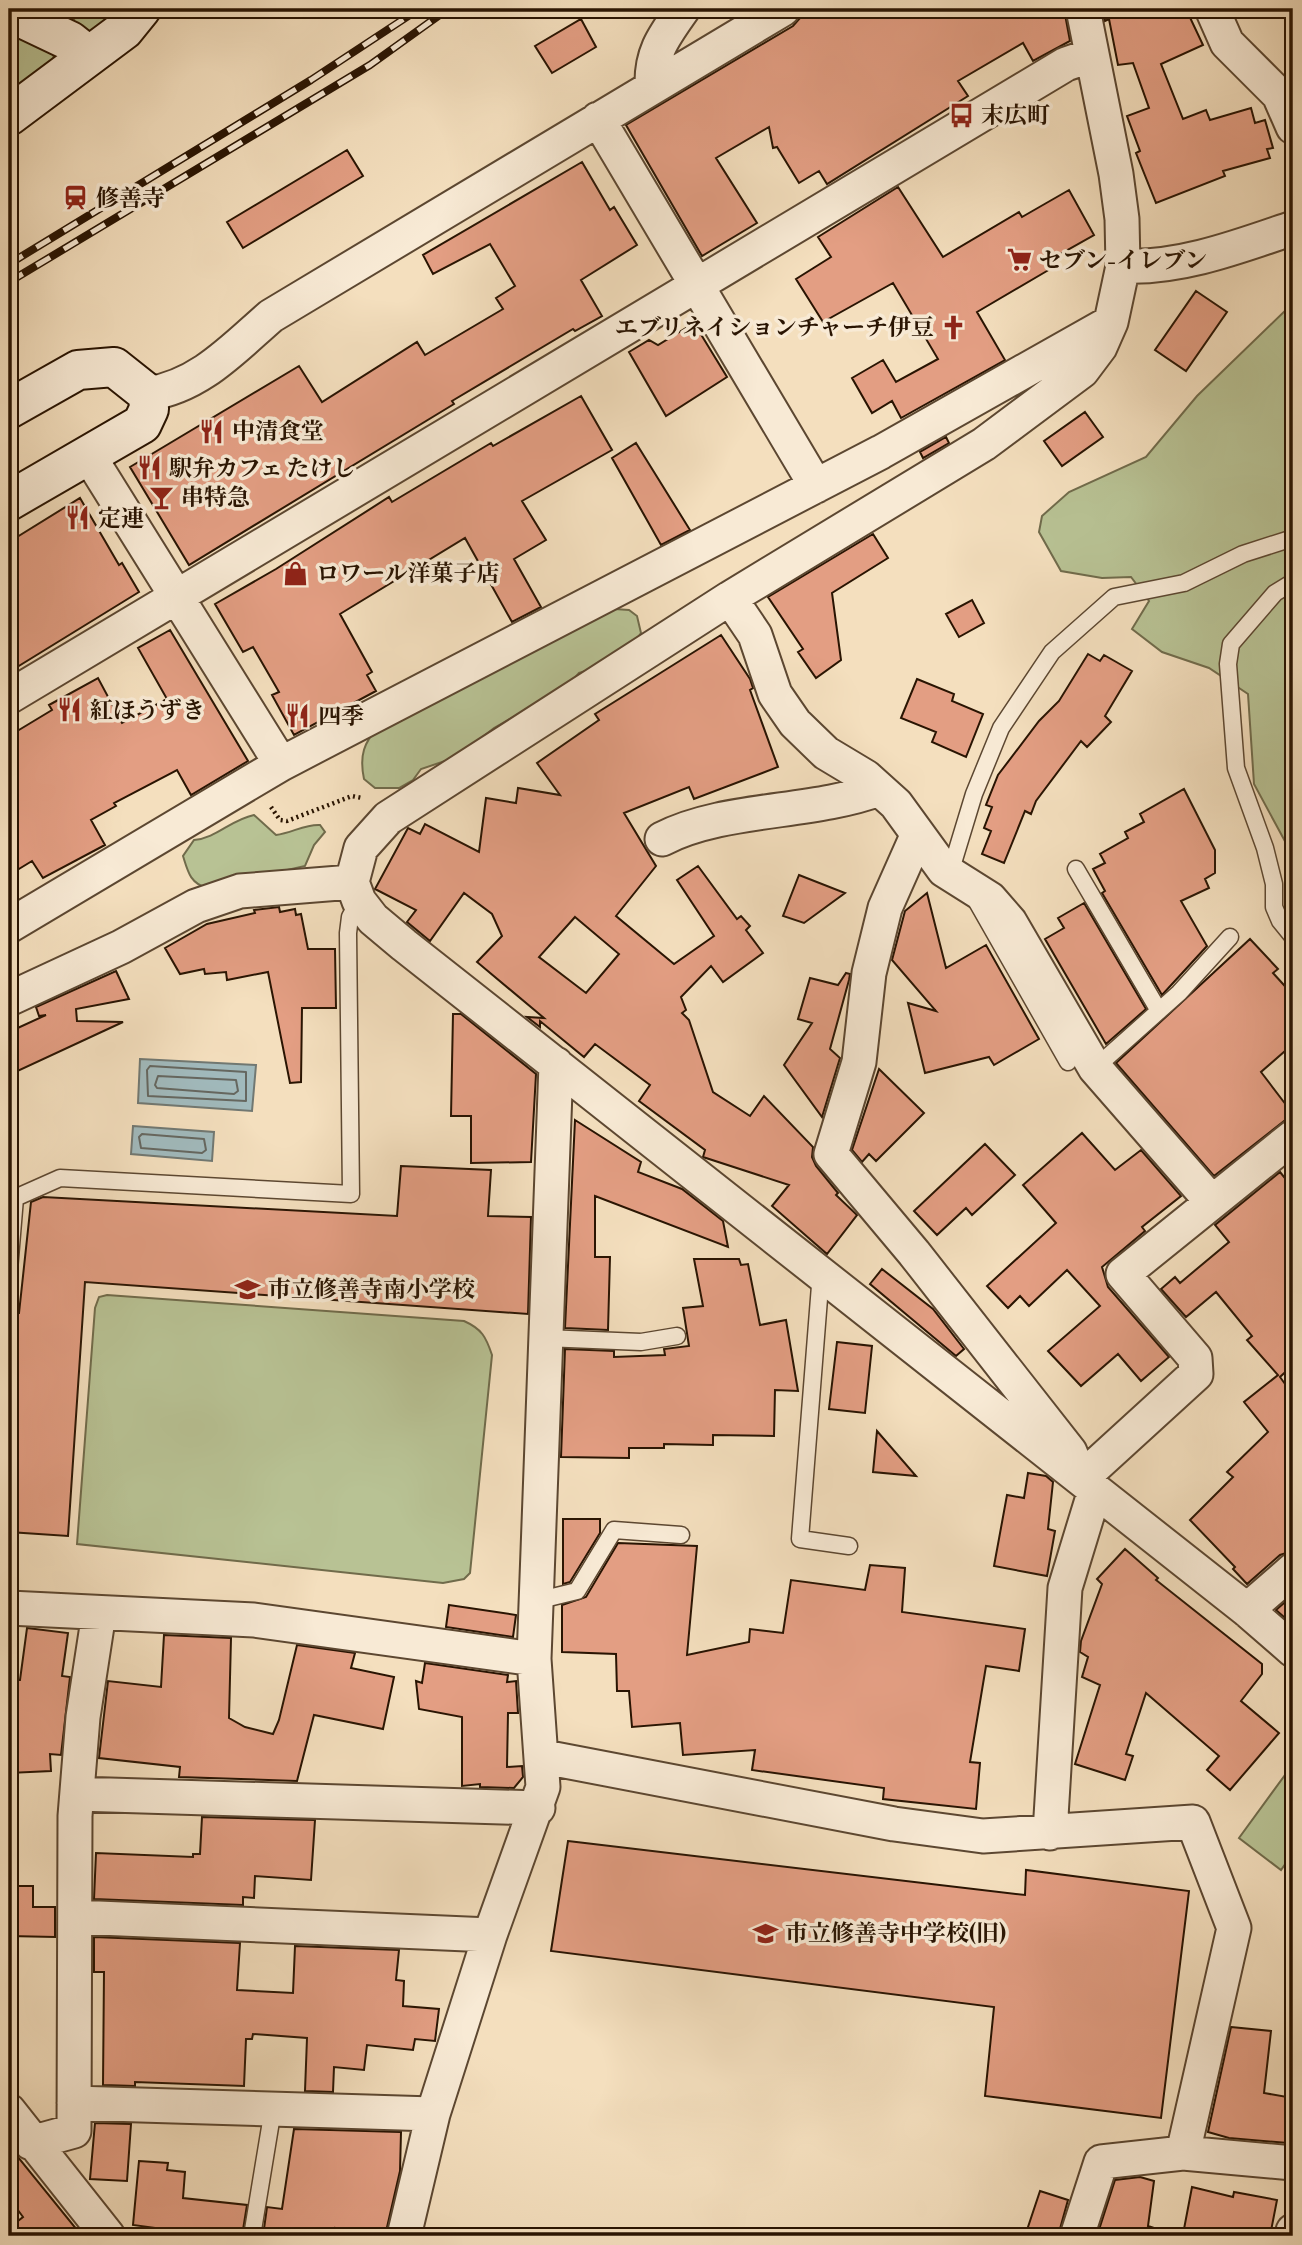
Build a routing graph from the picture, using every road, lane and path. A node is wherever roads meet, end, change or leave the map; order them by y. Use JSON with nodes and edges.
{"nodes":[{"id":1,"x":141,"y":9,"type":"edge"},
{"id":2,"x":683,"y":9,"type":"edge"},
{"id":3,"x":783,"y":9,"type":"edge"},
{"id":4,"x":1083,"y":9,"type":"edge"},
{"id":5,"x":1212,"y":9,"type":"edge"},
{"id":6,"x":9,"y":12,"type":"edge"},
{"id":7,"x":1092,"y":55,"type":"junction"},
{"id":8,"x":89,"y":56,"type":"junction"},
{"id":9,"x":652,"y":86,"type":"junction"},
{"id":10,"x":9,"y":116,"type":"edge"},
{"id":11,"x":598,"y":119,"type":"junction"},
{"id":12,"x":1293,"y":127,"type":"edge"},
{"id":13,"x":1293,"y":228,"type":"edge"},
{"id":14,"x":1123,"y":266,"type":"junction"},
{"id":15,"x":696,"y":285,"type":"junction"},
{"id":16,"x":1111,"y":322,"type":"junction"},
{"id":17,"x":148,"y":394,"type":"junction"},
{"id":18,"x":9,"y":409,"type":"edge"},
{"id":19,"x":89,"y":456,"type":"junction"},
{"id":20,"x":816,"y":486,"type":"junction"},
{"id":21,"x":9,"y":501,"type":"edge"},
{"id":22,"x":1293,"y":538,"type":"edge"},
{"id":23,"x":1293,"y":582,"type":"edge"},
{"id":24,"x":178,"y":594,"type":"junction"},
{"id":25,"x":730,"y":598,"type":"junction"},
{"id":26,"x":9,"y":697,"type":"edge"},
{"id":27,"x":270,"y":771,"type":"junction"},
{"id":28,"x":879,"y":789,"type":"junction"},
{"id":29,"x":384,"y":822,"type":"junction"},
{"id":30,"x":917,"y":836,"type":"junction"},
{"id":31,"x":662,"y":839,"type":"dead end"},
{"id":32,"x":1076,"y":869,"type":"dead end"},
{"id":33,"x":959,"y":879,"type":"junction"},
{"id":34,"x":355,"y":892,"type":"junction"},
{"id":35,"x":9,"y":926,"type":"edge"},
{"id":36,"x":1230,"y":937,"type":"dead end"},
{"id":37,"x":1293,"y":937,"type":"edge"},
{"id":38,"x":9,"y":999,"type":"edge"},
{"id":39,"x":1159,"y":1012,"type":"junction"},
{"id":40,"x":556,"y":1064,"type":"junction"},
{"id":41,"x":1081,"y":1065,"type":"junction"},
{"id":42,"x":1293,"y":1137,"type":"edge"},
{"id":43,"x":1212,"y":1202,"type":"junction"},
{"id":44,"x":9,"y":1270,"type":"edge"},
{"id":45,"x":821,"y":1273,"type":"junction"},
{"id":46,"x":677,"y":1336,"type":"dead end"},
{"id":47,"x":545,"y":1338,"type":"junction"},
{"id":48,"x":1088,"y":1484,"type":"junction"},
{"id":49,"x":681,"y":1535,"type":"dead end"},
{"id":50,"x":849,"y":1546,"type":"dead end"},
{"id":51,"x":1293,"y":1570,"type":"edge"},
{"id":52,"x":537,"y":1601,"type":"junction"},
{"id":53,"x":9,"y":1608,"type":"edge"},
{"id":54,"x":1247,"y":1610,"type":"junction"},
{"id":55,"x":99,"y":1614,"type":"junction"},
{"id":56,"x":1293,"y":1650,"type":"edge"},
{"id":57,"x":534,"y":1659,"type":"junction"},
{"id":58,"x":544,"y":1757,"type":"junction"},
{"id":59,"x":77,"y":1794,"type":"junction"},
{"id":60,"x":538,"y":1808,"type":"junction"},
{"id":61,"x":1051,"y":1833,"type":"junction"},
{"id":62,"x":75,"y":1917,"type":"junction"},
{"id":63,"x":490,"y":1935,"type":"junction"},
{"id":64,"x":75,"y":2103,"type":"junction"},
{"id":65,"x":273,"y":2109,"type":"junction"},
{"id":66,"x":9,"y":2111,"type":"edge"},
{"id":67,"x":433,"y":2114,"type":"junction"},
{"id":68,"x":31,"y":2143,"type":"junction"},
{"id":69,"x":1183,"y":2153,"type":"junction"},
{"id":70,"x":1293,"y":2163,"type":"edge"},
{"id":71,"x":1293,"y":2231,"type":"edge"},
{"id":72,"x":108,"y":2236,"type":"edge"},
{"id":73,"x":252,"y":2236,"type":"edge"},
{"id":74,"x":404,"y":2236,"type":"edge"},
{"id":75,"x":1077,"y":2236,"type":"edge"},
{"id":76,"x":1292,"y":2236,"type":"edge"}],
"edges":[{"from":1,"to":8,"type":"street"},
{"from":2,"to":9,"type":"street"},
{"from":3,"to":9,"type":"street"},
{"from":4,"to":7,"type":"street"},
{"from":5,"to":12,"type":"street"},
{"from":6,"to":8,"type":"street"},
{"from":7,"to":14,"type":"street"},
{"from":7,"to":15,"type":"street"},
{"from":8,"to":10,"type":"street"},
{"from":9,"to":11,"type":"street"},
{"from":11,"to":15,"type":"street"},
{"from":11,"to":17,"type":"street"},
{"from":13,"to":14,"type":"street"},
{"from":14,"to":16,"type":"street"},
{"from":15,"to":20,"type":"street"},
{"from":15,"to":24,"type":"street"},
{"from":16,"to":20,"type":"street"},
{"from":16,"to":25,"type":"street"},
{"from":17,"to":18,"type":"street"},
{"from":17,"to":19,"type":"street"},
{"from":19,"to":21,"type":"street"},
{"from":19,"to":24,"type":"street"},
{"from":20,"to":27,"type":"street"},
{"from":22,"to":33,"type":"lane"},
{"from":23,"to":37,"type":"lane"},
{"from":24,"to":26,"type":"street"},
{"from":24,"to":27,"type":"street"},
{"from":25,"to":28,"type":"street"},
{"from":25,"to":29,"type":"street"},
{"from":27,"to":29,"type":"path"},
{"from":27,"to":35,"type":"street"},
{"from":28,"to":30,"type":"street"},
{"from":28,"to":31,"type":"street"},
{"from":29,"to":34,"type":"street"},
{"from":30,"to":33,"type":"street"},
{"from":30,"to":48,"type":"street"},
{"from":32,"to":39,"type":"lane"},
{"from":33,"to":41,"type":"street"},
{"from":34,"to":38,"type":"street"},
{"from":34,"to":40,"type":"street"},
{"from":34,"to":44,"type":"lane"},
{"from":36,"to":39,"type":"lane"},
{"from":39,"to":41,"type":"lane"},
{"from":40,"to":45,"type":"street"},
{"from":40,"to":47,"type":"street"},
{"from":41,"to":43,"type":"street"},
{"from":42,"to":43,"type":"street"},
{"from":43,"to":48,"type":"street"},
{"from":45,"to":48,"type":"street"},
{"from":45,"to":50,"type":"lane"},
{"from":46,"to":47,"type":"lane"},
{"from":47,"to":52,"type":"street"},
{"from":48,"to":54,"type":"street"},
{"from":48,"to":61,"type":"street"},
{"from":49,"to":52,"type":"lane"},
{"from":51,"to":54,"type":"street"},
{"from":52,"to":57,"type":"street"},
{"from":53,"to":55,"type":"street"},
{"from":54,"to":56,"type":"street"},
{"from":55,"to":57,"type":"street"},
{"from":55,"to":59,"type":"street"},
{"from":57,"to":58,"type":"street"},
{"from":58,"to":60,"type":"street"},
{"from":58,"to":61,"type":"street"},
{"from":59,"to":60,"type":"street"},
{"from":59,"to":62,"type":"street"},
{"from":60,"to":63,"type":"street"},
{"from":61,"to":69,"type":"street"},
{"from":62,"to":63,"type":"street"},
{"from":62,"to":64,"type":"street"},
{"from":63,"to":67,"type":"street"},
{"from":64,"to":65,"type":"street"},
{"from":64,"to":68,"type":"street"},
{"from":65,"to":67,"type":"street"},
{"from":65,"to":73,"type":"lane"},
{"from":66,"to":68,"type":"street"},
{"from":67,"to":74,"type":"street"},
{"from":68,"to":72,"type":"street"},
{"from":69,"to":70,"type":"street"},
{"from":69,"to":75,"type":"street"},
{"from":71,"to":76,"type":"street"}]}
